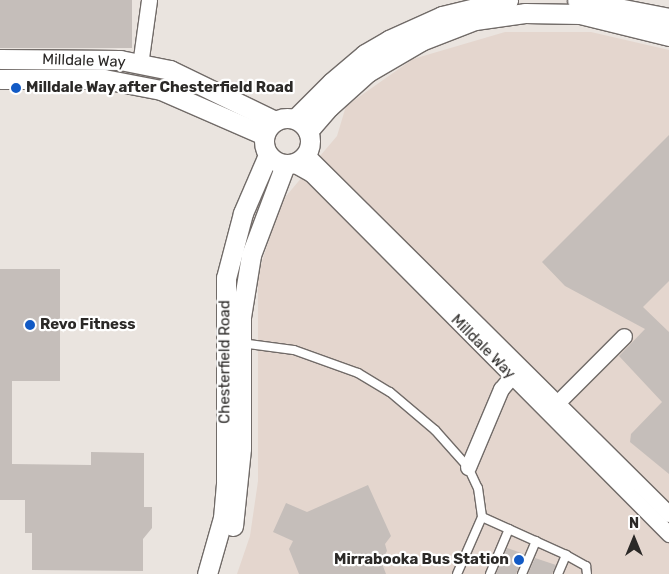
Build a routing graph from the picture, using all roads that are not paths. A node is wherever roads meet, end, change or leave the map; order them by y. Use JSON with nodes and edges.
{"nodes":[{"id":1,"x":149,"y":0,"type":"edge"},
{"id":2,"x":508,"y":0,"type":"edge"},
{"id":3,"x":577,"y":0,"type":"edge"},
{"id":4,"x":639,"y":18,"type":"junction"},
{"id":5,"x":669,"y":18,"type":"edge"},
{"id":6,"x":669,"y":36,"type":"edge"},
{"id":7,"x":392,"y":47,"type":"junction"},
{"id":8,"x":0,"y":60,"type":"edge"},
{"id":9,"x":140,"y":64,"type":"junction"},
{"id":10,"x":0,"y":79,"type":"edge"},
{"id":11,"x":301,"y":125,"type":"junction"},
{"id":12,"x":270,"y":128,"type":"junction"},
{"id":13,"x":268,"y":155,"type":"junction"},
{"id":14,"x":295,"y":161,"type":"junction"},
{"id":15,"x":624,"y":336,"type":"dead end"},
{"id":16,"x":233,"y":342,"type":"junction"},
{"id":17,"x":517,"y":371,"type":"junction"},
{"id":18,"x":553,"y":407,"type":"junction"},
{"id":19,"x":468,"y":467,"type":"junction"},
{"id":20,"x":669,"y":514,"type":"edge"},
{"id":21,"x":482,"y":517,"type":"junction"},
{"id":22,"x":509,"y":529,"type":"junction"},
{"id":23,"x":669,"y":534,"type":"edge"},
{"id":24,"x":536,"y":541,"type":"junction"},
{"id":25,"x":566,"y":555,"type":"junction"},
{"id":26,"x":207,"y":574,"type":"edge"},
{"id":27,"x":220,"y":574,"type":"edge"},
{"id":28,"x":457,"y":574,"type":"edge"},
{"id":29,"x":490,"y":574,"type":"edge"},
{"id":30,"x":522,"y":574,"type":"edge"},
{"id":31,"x":558,"y":574,"type":"edge"},
{"id":32,"x":587,"y":574,"type":"edge"}],
"edges":[{"from":1,"to":9,"type":"street"},
{"from":2,"to":7,"type":"street"},
{"from":3,"to":4,"type":"street"},
{"from":4,"to":5,"type":"street"},
{"from":4,"to":6,"type":"street"},
{"from":4,"to":7,"type":"street"},
{"from":7,"to":11,"type":"street"},
{"from":8,"to":9,"type":"street","name":"Milldale Way"},
{"from":9,"to":12,"type":"street","name":"Milldale Way"},
{"from":10,"to":12,"type":"street","name":"Milldale Way"},
{"from":11,"to":12,"type":"street"},
{"from":11,"to":14,"type":"street","name":"Chesterfield Road"},
{"from":12,"to":13,"type":"street"},
{"from":13,"to":14,"type":"street"},
{"from":13,"to":16,"type":"street","name":"Chesterfield Road"},
{"from":14,"to":16,"type":"street","name":"Chesterfield Road"},
{"from":14,"to":17,"type":"street","name":"Milldale Way"},
{"from":15,"to":18,"type":"street"},
{"from":16,"to":19,"type":"lane"},
{"from":16,"to":26,"type":"street","name":"Chesterfield Road"},
{"from":16,"to":27,"type":"street","name":"Chesterfield Road"},
{"from":17,"to":18,"type":"street","name":"Milldale Way"},
{"from":17,"to":19,"type":"street"},
{"from":18,"to":20,"type":"street","name":"Milldale Way"},
{"from":18,"to":23,"type":"street","name":"Milldale Way"},
{"from":19,"to":21,"type":"lane"},
{"from":21,"to":22,"type":"lane"},
{"from":21,"to":28,"type":"lane"},
{"from":22,"to":24,"type":"lane"},
{"from":22,"to":29,"type":"lane"},
{"from":24,"to":25,"type":"lane"},
{"from":24,"to":30,"type":"lane"},
{"from":25,"to":31,"type":"lane"},
{"from":25,"to":32,"type":"lane"}]}
